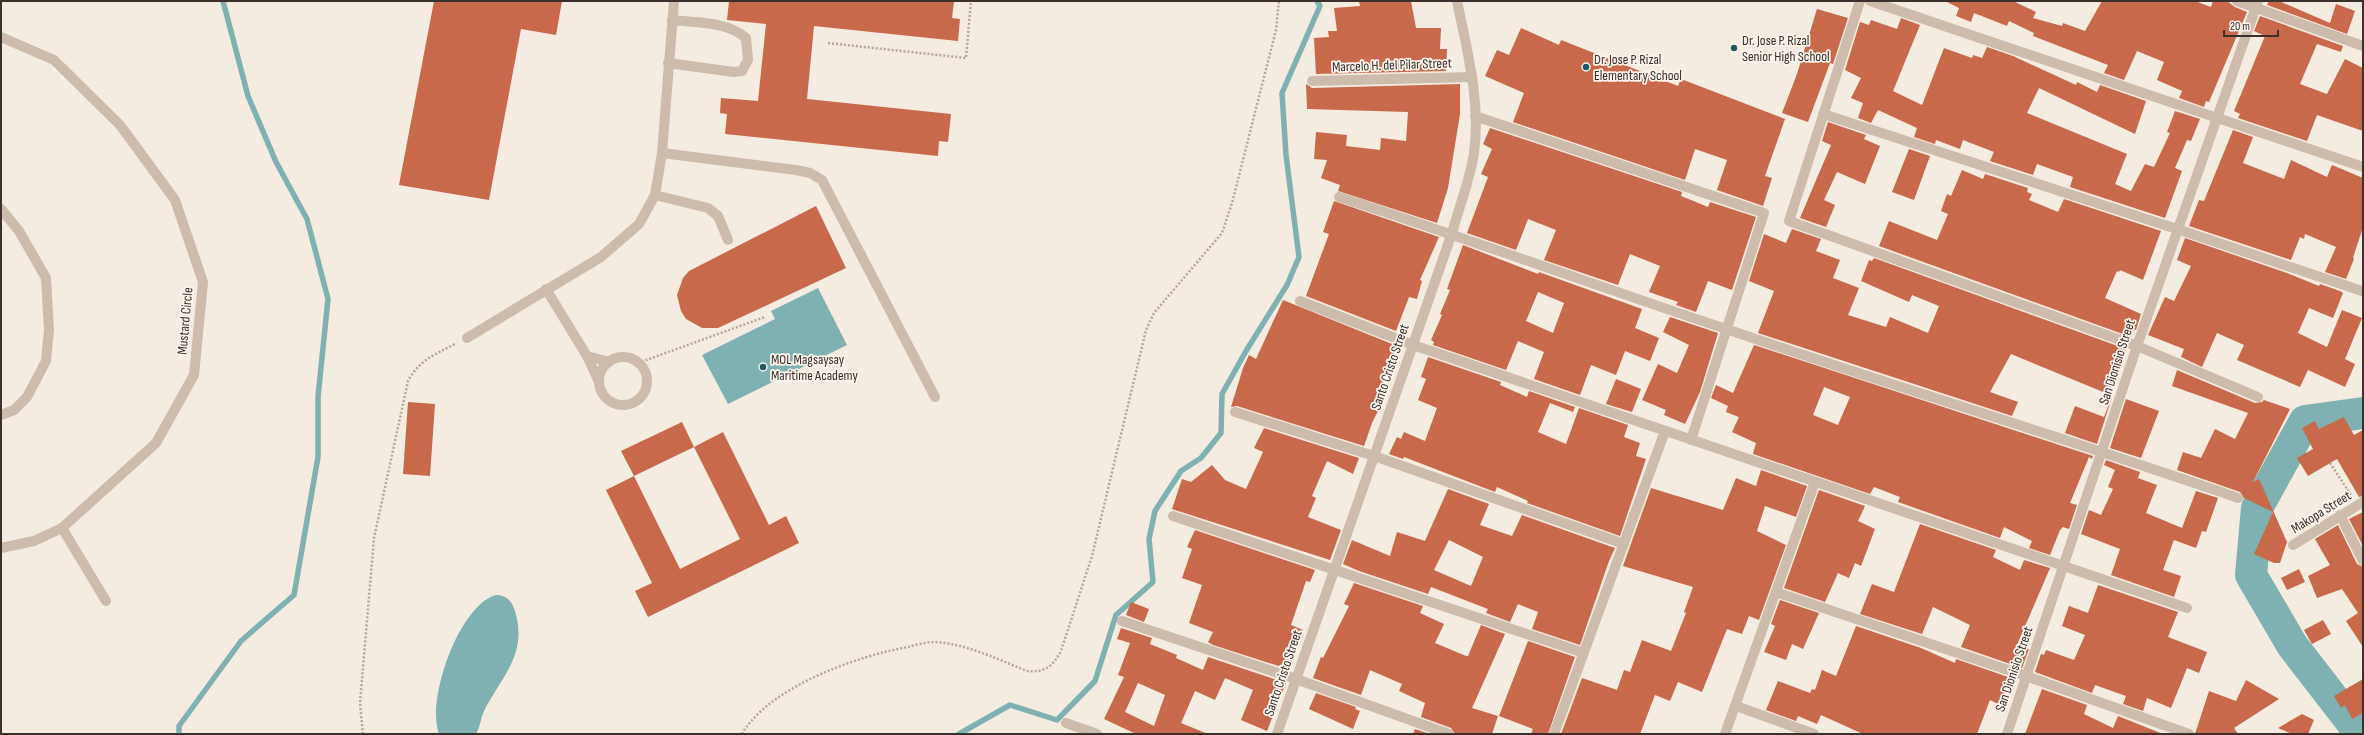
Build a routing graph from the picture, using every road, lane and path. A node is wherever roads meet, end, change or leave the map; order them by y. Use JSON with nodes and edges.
{"nodes":[{"id":1,"x":674,"y":1,"type":"edge"},
{"id":2,"x":971,"y":1,"type":"edge"},
{"id":3,"x":1279,"y":1,"type":"edge"},
{"id":4,"x":1457,"y":1,"type":"edge"},
{"id":5,"x":1860,"y":1,"type":"edge"},
{"id":6,"x":1870,"y":1,"type":"edge"},
{"id":7,"x":2237,"y":1,"type":"edge"},
{"id":8,"x":2258,"y":5,"type":"edge"},
{"id":9,"x":672,"y":20,"type":"junction"},
{"id":10,"x":1,"y":37,"type":"edge"},
{"id":11,"x":828,"y":43,"type":"dead end"},
{"id":12,"x":2363,"y":46,"type":"edge"},
{"id":13,"x":668,"y":63,"type":"junction"},
{"id":14,"x":1472,"y":77,"type":"junction"},
{"id":15,"x":1312,"y":81,"type":"dead end"},
{"id":16,"x":1823,"y":114,"type":"junction"},
{"id":17,"x":1475,"y":116,"type":"junction"},
{"id":18,"x":2218,"y":118,"type":"junction"},
{"id":19,"x":662,"y":152,"type":"junction"},
{"id":20,"x":2363,"y":167,"type":"edge"},
{"id":21,"x":654,"y":195,"type":"junction"},
{"id":22,"x":1339,"y":197,"type":"dead end"},
{"id":23,"x":1,"y":209,"type":"edge"},
{"id":24,"x":2177,"y":228,"type":"junction"},
{"id":25,"x":1452,"y":233,"type":"junction"},
{"id":26,"x":728,"y":240,"type":"dead end"},
{"id":27,"x":546,"y":289,"type":"junction"},
{"id":28,"x":2362,"y":292,"type":"dead end"},
{"id":29,"x":1300,"y":301,"type":"dead end"},
{"id":30,"x":765,"y":317,"type":"dead end"},
{"id":31,"x":1726,"y":329,"type":"junction"},
{"id":32,"x":466,"y":338,"type":"joint"},
{"id":33,"x":1413,"y":345,"type":"junction"},
{"id":34,"x":2136,"y":346,"type":"junction"},
{"id":35,"x":587,"y":356,"type":"junction"},
{"id":36,"x":609,"y":362,"type":"junction"},
{"id":37,"x":638,"y":363,"type":"junction"},
{"id":38,"x":599,"y":382,"type":"junction"},
{"id":39,"x":935,"y":397,"type":"dead end"},
{"id":40,"x":2258,"y":397,"type":"dead end"},
{"id":41,"x":1235,"y":412,"type":"dead end"},
{"id":42,"x":1,"y":415,"type":"edge"},
{"id":43,"x":1665,"y":431,"type":"junction"},
{"id":44,"x":1691,"y":440,"type":"junction"},
{"id":45,"x":2102,"y":451,"type":"junction"},
{"id":46,"x":1374,"y":456,"type":"junction"},
{"id":47,"x":2330,"y":463,"type":"dead end"},
{"id":48,"x":1815,"y":482,"type":"junction"},
{"id":49,"x":2238,"y":498,"type":"dead end"},
{"id":50,"x":2360,"y":504,"type":"edge"},
{"id":51,"x":2340,"y":515,"type":"junction"},
{"id":52,"x":1173,"y":516,"type":"dead end"},
{"id":53,"x":62,"y":528,"type":"junction"},
{"id":54,"x":1624,"y":544,"type":"junction"},
{"id":55,"x":2293,"y":545,"type":"dead end"},
{"id":56,"x":1,"y":548,"type":"edge"},
{"id":57,"x":2363,"y":561,"type":"edge"},
{"id":58,"x":2064,"y":565,"type":"junction"},
{"id":59,"x":1334,"y":570,"type":"junction"},
{"id":60,"x":1776,"y":592,"type":"junction"},
{"id":61,"x":106,"y":601,"type":"dead end"},
{"id":62,"x":2186,"y":608,"type":"dead end"},
{"id":63,"x":1122,"y":621,"type":"dead end"},
{"id":64,"x":1584,"y":653,"type":"junction"},
{"id":65,"x":2026,"y":676,"type":"junction"},
{"id":66,"x":1296,"y":679,"type":"junction"},
{"id":67,"x":1736,"y":706,"type":"junction"},
{"id":68,"x":1066,"y":723,"type":"dead end"},
{"id":69,"x":363,"y":734,"type":"edge"},
{"id":70,"x":742,"y":734,"type":"edge"},
{"id":71,"x":1097,"y":734,"type":"edge"},
{"id":72,"x":1277,"y":734,"type":"edge"},
{"id":73,"x":1449,"y":734,"type":"edge"},
{"id":74,"x":1554,"y":734,"type":"edge"},
{"id":75,"x":1725,"y":734,"type":"edge"},
{"id":76,"x":1814,"y":734,"type":"edge"},
{"id":77,"x":2007,"y":734,"type":"edge"},
{"id":78,"x":2189,"y":734,"type":"edge"}],
"edges":[{"from":1,"to":9,"type":"street"},
{"from":2,"to":11,"type":"path"},
{"from":3,"to":70,"type":"path"},
{"from":4,"to":14,"type":"street","name":"Santo Cristo Street"},
{"from":5,"to":16,"type":"street"},
{"from":6,"to":18,"type":"street"},
{"from":7,"to":8,"type":"street"},
{"from":8,"to":12,"type":"street"},
{"from":8,"to":18,"type":"street","name":"San Dionisio Street"},
{"from":9,"to":13,"type":"street"},
{"from":9,"to":13,"type":"street"},
{"from":10,"to":53,"type":"street","name":"Mustard Circle"},
{"from":13,"to":19,"type":"street"},
{"from":14,"to":15,"type":"street","name":"Marcelo H. del Pilar Street"},
{"from":14,"to":17,"type":"street","name":"Santo Cristo Street"},
{"from":16,"to":24,"type":"street"},
{"from":16,"to":34,"type":"street"},
{"from":17,"to":25,"type":"street","name":"Santo Cristo Street"},
{"from":17,"to":31,"type":"street"},
{"from":18,"to":20,"type":"street"},
{"from":18,"to":24,"type":"street","name":"San Dionisio Street"},
{"from":19,"to":21,"type":"street"},
{"from":19,"to":39,"type":"street"},
{"from":21,"to":26,"type":"street"},
{"from":21,"to":27,"type":"street"},
{"from":22,"to":25,"type":"street"},
{"from":23,"to":42,"type":"street"},
{"from":24,"to":28,"type":"street"},
{"from":24,"to":34,"type":"street","name":"San Dionisio Street"},
{"from":25,"to":31,"type":"street"},
{"from":25,"to":33,"type":"street","name":"Santo Cristo Street"},
{"from":27,"to":32,"type":"street"},
{"from":27,"to":35,"type":"street"},
{"from":29,"to":33,"type":"street"},
{"from":30,"to":37,"type":"path"},
{"from":31,"to":44,"type":"street"},
{"from":31,"to":45,"type":"street"},
{"from":32,"to":69,"type":"path"},
{"from":33,"to":43,"type":"street"},
{"from":33,"to":46,"type":"street","name":"Santo Cristo Street"},
{"from":34,"to":40,"type":"street"},
{"from":34,"to":45,"type":"street","name":"San Dionisio Street"},
{"from":35,"to":36,"type":"street"},
{"from":35,"to":38,"type":"street"},
{"from":36,"to":37,"type":"street"},
{"from":36,"to":38,"type":"street"},
{"from":37,"to":38,"type":"street"},
{"from":41,"to":46,"type":"street"},
{"from":43,"to":44,"type":"street"},
{"from":43,"to":54,"type":"street"},
{"from":44,"to":48,"type":"street"},
{"from":45,"to":49,"type":"street"},
{"from":45,"to":58,"type":"street","name":"San Dionisio Street"},
{"from":46,"to":54,"type":"street"},
{"from":46,"to":59,"type":"street","name":"Santo Cristo Street"},
{"from":47,"to":50,"type":"path"},
{"from":48,"to":58,"type":"street"},
{"from":48,"to":60,"type":"street"},
{"from":50,"to":51,"type":"street","name":"Makopa Street"},
{"from":51,"to":55,"type":"street","name":"Makopa Street"},
{"from":51,"to":57,"type":"street"},
{"from":52,"to":59,"type":"street"},
{"from":53,"to":56,"type":"street","name":"Mustard Circle"},
{"from":53,"to":61,"type":"street"},
{"from":54,"to":64,"type":"street"},
{"from":58,"to":62,"type":"street"},
{"from":58,"to":65,"type":"street","name":"San Dionisio Street"},
{"from":59,"to":64,"type":"street"},
{"from":59,"to":66,"type":"street","name":"Santo Cristo Street"},
{"from":60,"to":65,"type":"street"},
{"from":60,"to":67,"type":"street"},
{"from":63,"to":66,"type":"street"},
{"from":64,"to":74,"type":"street"},
{"from":65,"to":77,"type":"street","name":"San Dionisio Street"},
{"from":65,"to":78,"type":"street"},
{"from":66,"to":72,"type":"street","name":"Santo Cristo Street"},
{"from":66,"to":73,"type":"street"},
{"from":67,"to":75,"type":"street"},
{"from":67,"to":76,"type":"street"},
{"from":68,"to":71,"type":"street"}]}
